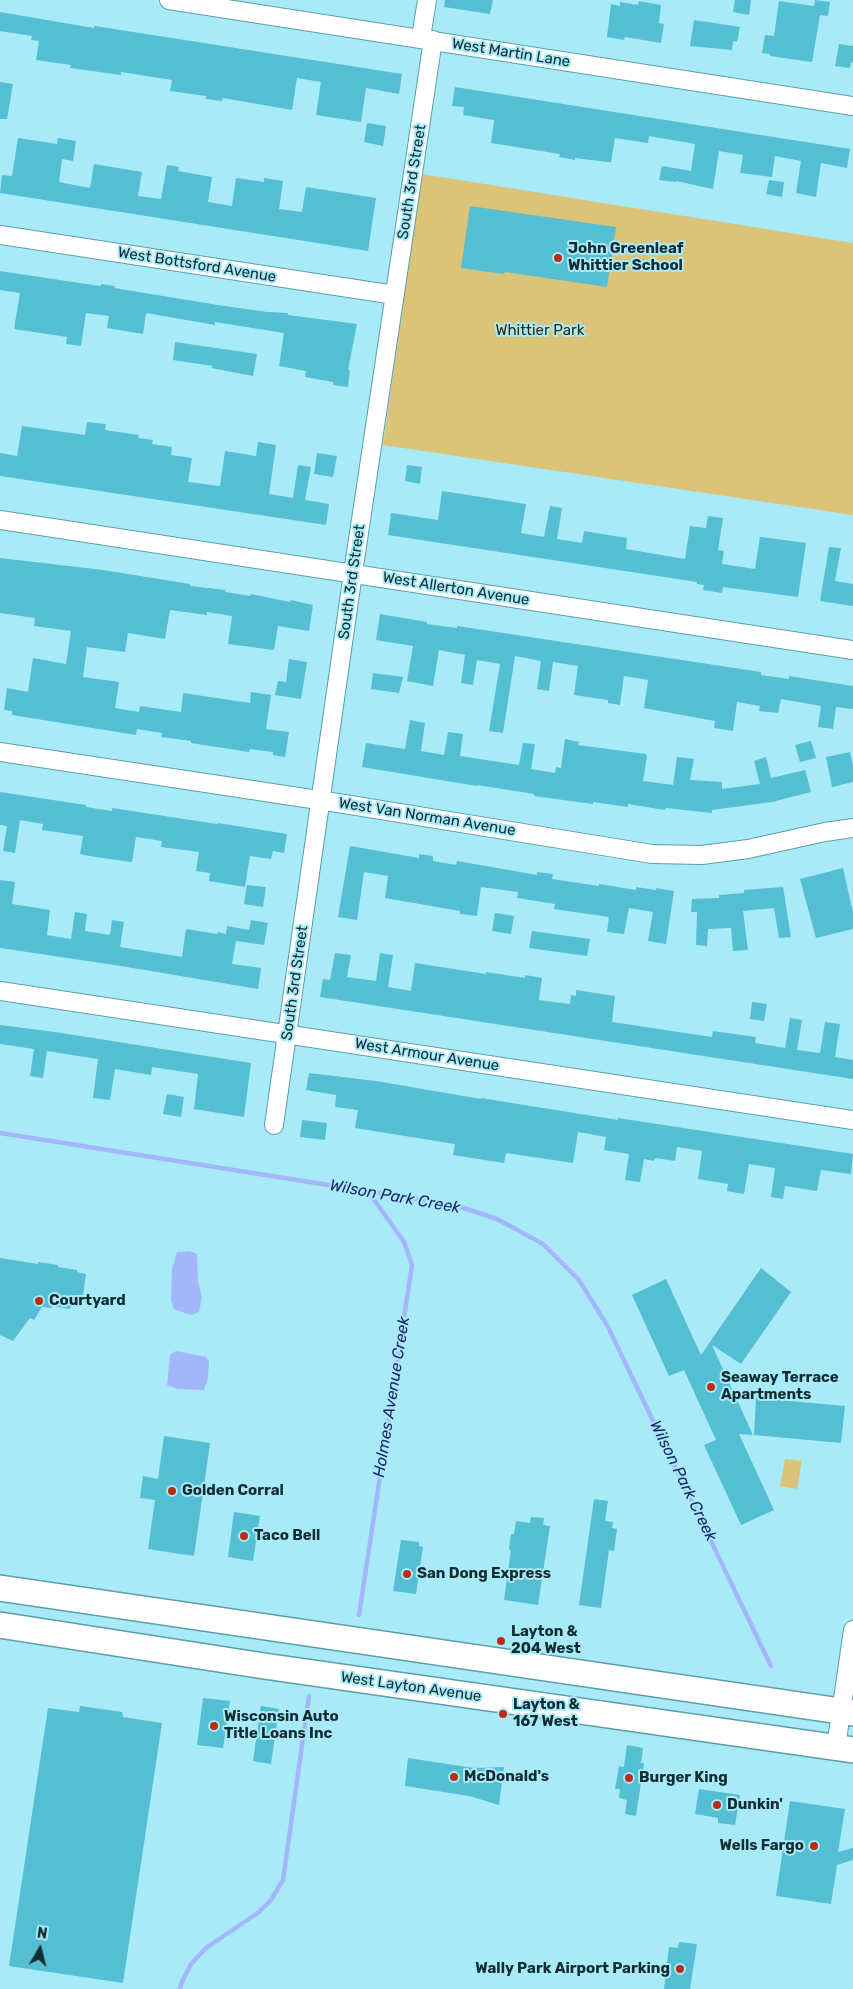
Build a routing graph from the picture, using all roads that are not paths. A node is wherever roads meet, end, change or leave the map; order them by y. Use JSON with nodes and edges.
{"nodes":[{"id":1,"x":169,"y":0,"type":"edge"},
{"id":2,"x":428,"y":0,"type":"edge"},
{"id":3,"x":202,"y":3,"type":"edge"},
{"id":4,"x":427,"y":39,"type":"junction"},
{"id":5,"x":853,"y":106,"type":"edge"},
{"id":6,"x":0,"y":235,"type":"edge"},
{"id":7,"x":395,"y":295,"type":"junction"},
{"id":8,"x":0,"y":520,"type":"edge"},
{"id":9,"x":353,"y":573,"type":"junction"},
{"id":10,"x":853,"y":650,"type":"edge"},
{"id":11,"x":0,"y":752,"type":"edge"},
{"id":12,"x":321,"y":800,"type":"junction"},
{"id":13,"x":853,"y":828,"type":"edge"},
{"id":14,"x":0,"y":991,"type":"edge"},
{"id":15,"x":288,"y":1033,"type":"junction"},
{"id":16,"x":853,"y":1120,"type":"edge"},
{"id":17,"x":274,"y":1124,"type":"dead end"},
{"id":18,"x":0,"y":1588,"type":"edge"},
{"id":19,"x":0,"y":1625,"type":"edge"},
{"id":20,"x":853,"y":1630,"type":"edge"},
{"id":21,"x":848,"y":1712,"type":"edge"},
{"id":22,"x":844,"y":1748,"type":"edge"}],
"edges":[{"from":1,"to":3,"type":"street","name":"West Martin Lane"},
{"from":2,"to":4,"type":"street","name":"South 3rd Street"},
{"from":3,"to":4,"type":"street","name":"West Martin Lane"},
{"from":4,"to":5,"type":"street","name":"West Martin Lane"},
{"from":4,"to":7,"type":"street","name":"South 3rd Street"},
{"from":6,"to":7,"type":"street","name":"West Bottsford Avenue"},
{"from":7,"to":9,"type":"street","name":"South 3rd Street"},
{"from":8,"to":9,"type":"street","name":"West Allerton Avenue"},
{"from":9,"to":10,"type":"street","name":"West Allerton Avenue"},
{"from":9,"to":12,"type":"street","name":"South 3rd Street"},
{"from":11,"to":12,"type":"street","name":"West Van Norman Avenue"},
{"from":12,"to":13,"type":"street","name":"West Van Norman Avenue"},
{"from":12,"to":15,"type":"street","name":"South 3rd Street"},
{"from":14,"to":15,"type":"street","name":"West Armour Avenue"},
{"from":15,"to":16,"type":"street","name":"West Armour Avenue"},
{"from":15,"to":17,"type":"street","name":"South 3rd Street"},
{"from":18,"to":21,"type":"main road"},
{"from":19,"to":22,"type":"main road","name":"West Layton Avenue"},
{"from":20,"to":21,"type":"street"},
{"from":21,"to":22,"type":"street"}]}
